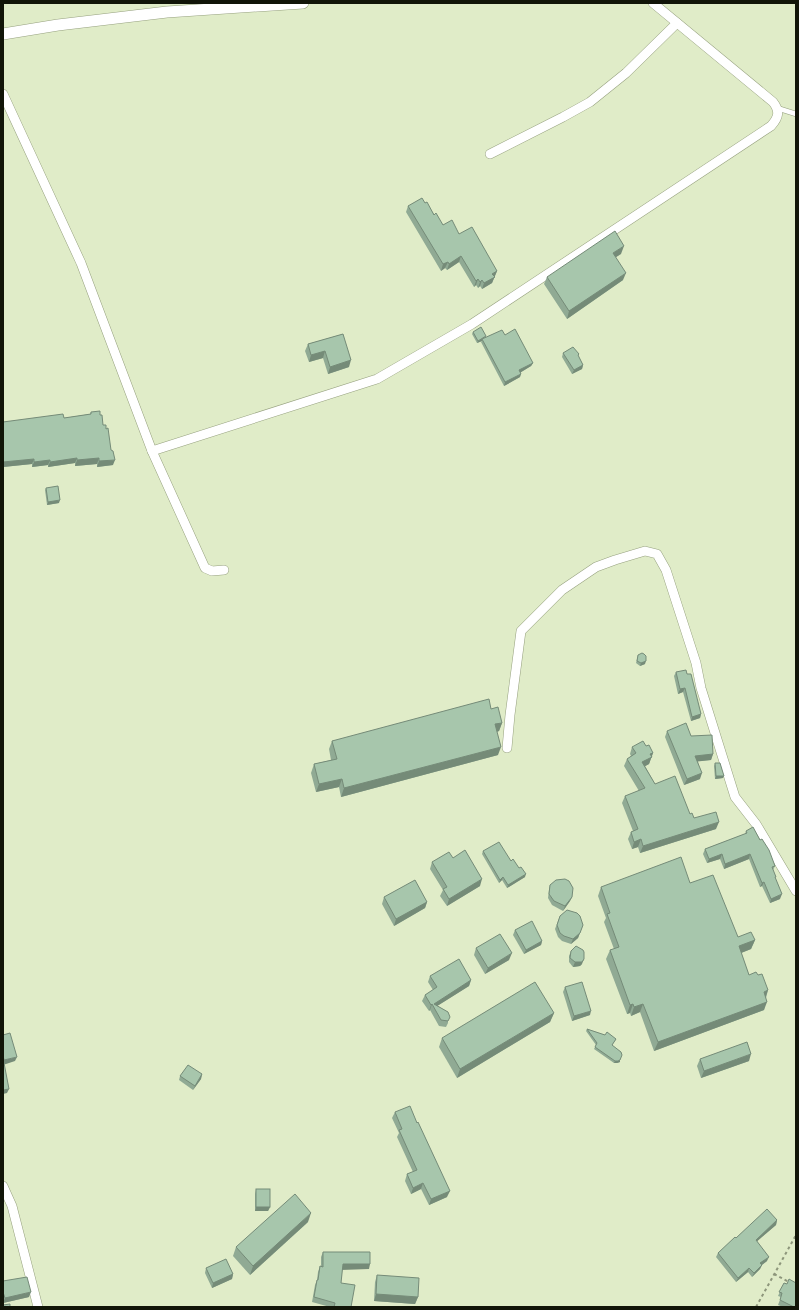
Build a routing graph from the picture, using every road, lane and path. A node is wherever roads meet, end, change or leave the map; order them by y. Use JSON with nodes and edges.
{"nodes":[{"id":1,"x":304,"y":3,"type":"edge"},
{"id":2,"x":653,"y":3,"type":"edge"},
{"id":3,"x":677,"y":23,"type":"junction"},
{"id":4,"x":3,"y":34,"type":"edge"},
{"id":5,"x":3,"y":94,"type":"edge"},
{"id":6,"x":778,"y":108,"type":"junction"},
{"id":7,"x":796,"y":114,"type":"edge"},
{"id":8,"x":490,"y":154,"type":"dead end"},
{"id":9,"x":152,"y":451,"type":"junction"},
{"id":10,"x":224,"y":570,"type":"dead end"},
{"id":11,"x":507,"y":748,"type":"dead end"},
{"id":12,"x":796,"y":891,"type":"edge"},
{"id":13,"x":3,"y":1186,"type":"edge"},
{"id":14,"x":796,"y":1235,"type":"edge"},
{"id":15,"x":774,"y":1274,"type":"junction"},
{"id":16,"x":789,"y":1282,"type":"edge"},
{"id":17,"x":38,"y":1307,"type":"edge"},
{"id":18,"x":756,"y":1307,"type":"edge"}],
"edges":[{"from":1,"to":4,"type":"street"},
{"from":2,"to":3,"type":"street"},
{"from":3,"to":6,"type":"street"},
{"from":3,"to":8,"type":"street"},
{"from":5,"to":9,"type":"street"},
{"from":6,"to":7,"type":"lane"},
{"from":6,"to":9,"type":"street"},
{"from":9,"to":10,"type":"street"},
{"from":11,"to":12,"type":"street"},
{"from":13,"to":17,"type":"street"},
{"from":14,"to":15,"type":"path"},
{"from":15,"to":16,"type":"path"},
{"from":15,"to":18,"type":"path"}]}
